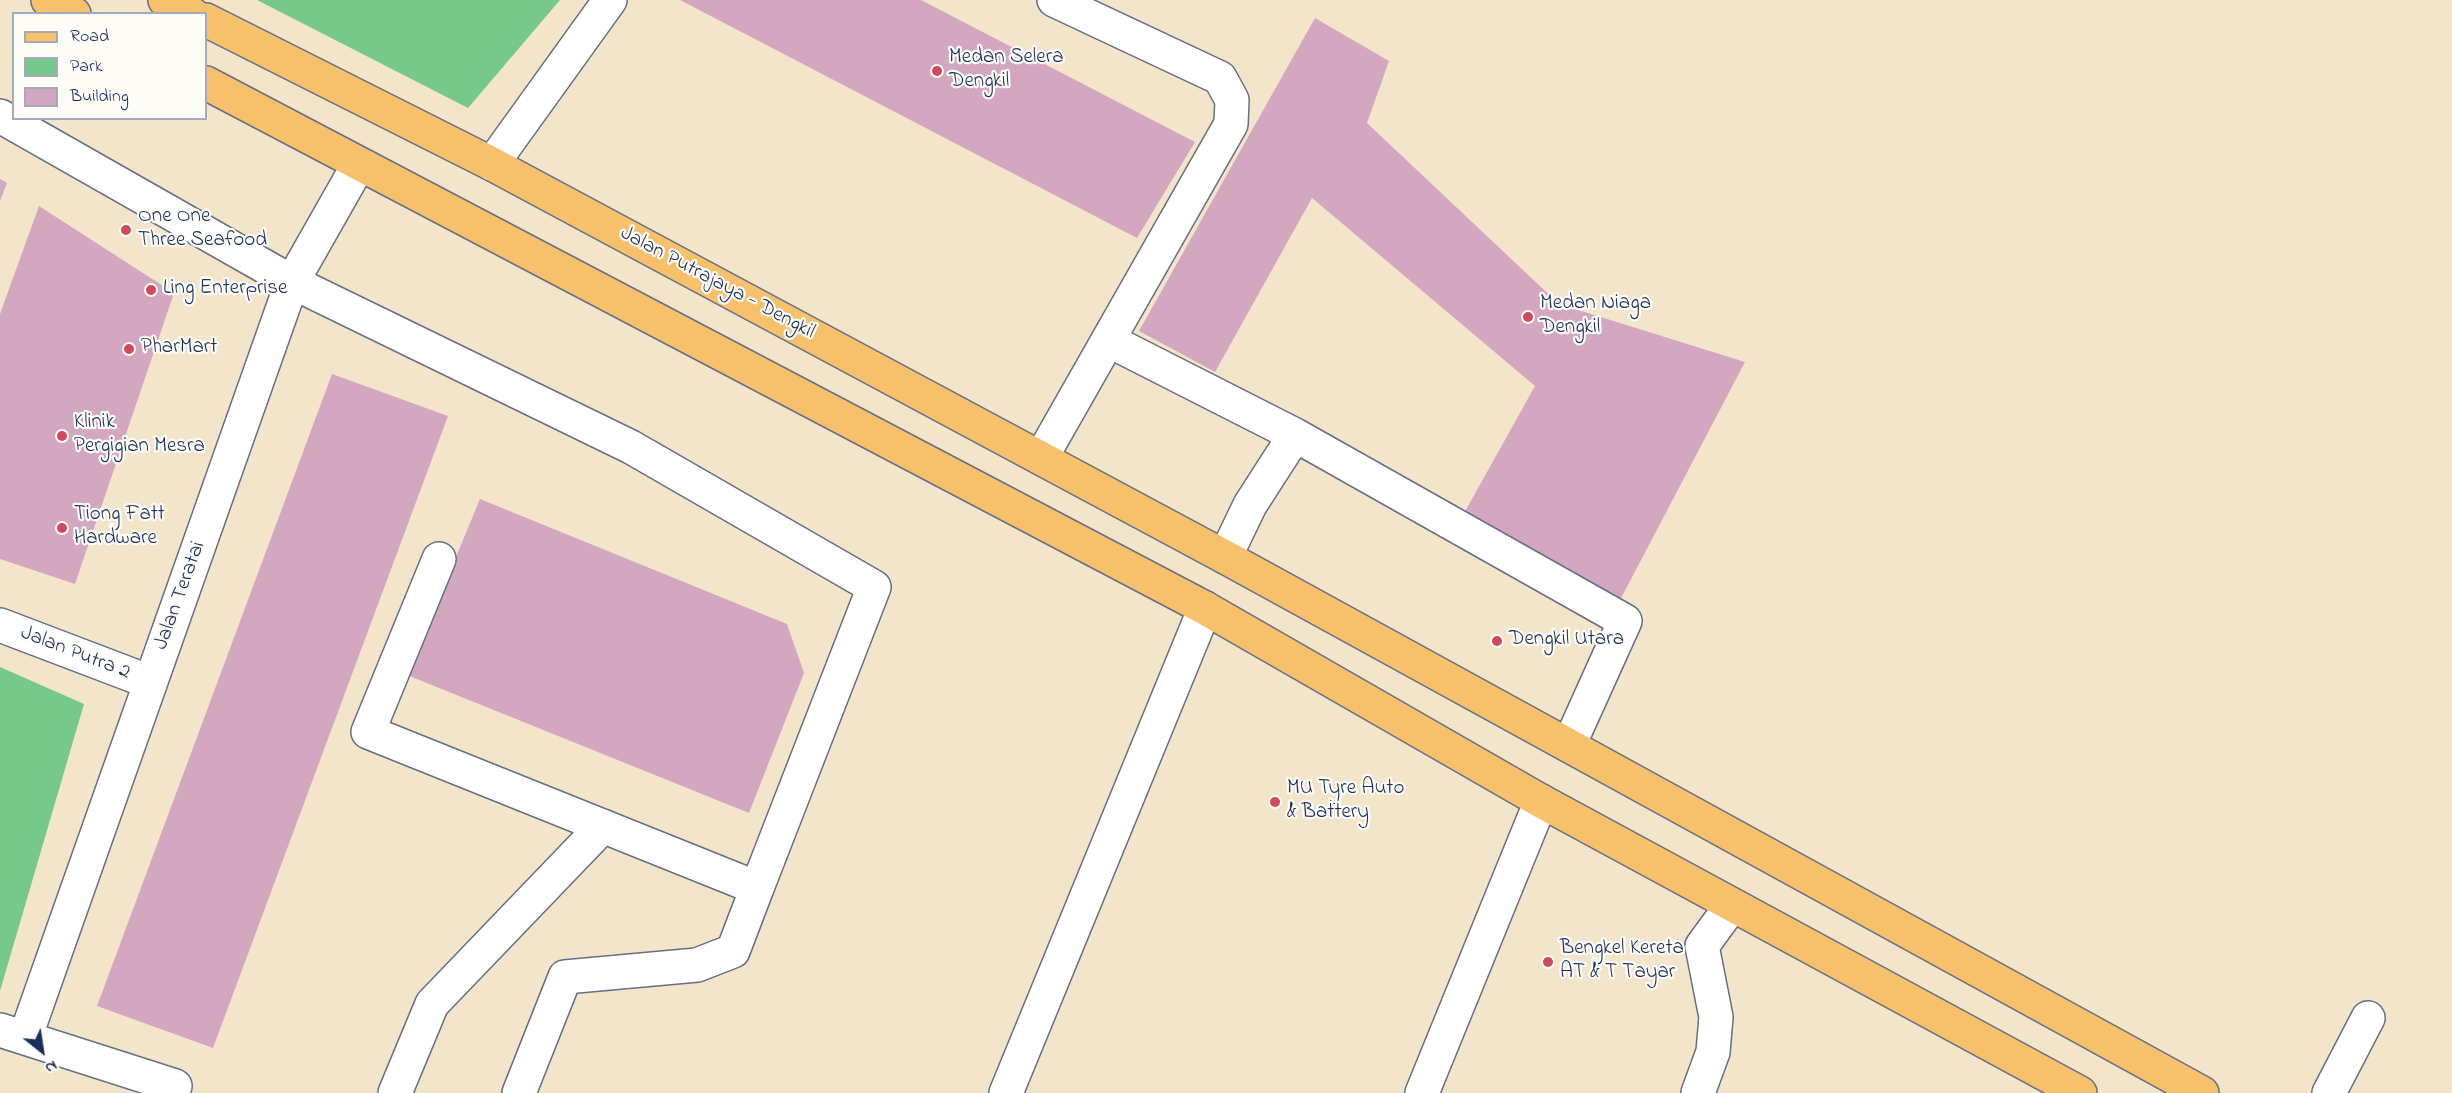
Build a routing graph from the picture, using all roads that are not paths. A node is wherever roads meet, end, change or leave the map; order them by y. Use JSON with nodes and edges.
{"nodes":[{"id":1,"x":48,"y":0,"type":"edge"},
{"id":2,"x":165,"y":0,"type":"edge"},
{"id":3,"x":610,"y":0,"type":"edge"},
{"id":4,"x":1054,"y":0,"type":"edge"},
{"id":5,"x":70,"y":12,"type":"edge"},
{"id":6,"x":188,"y":12,"type":"edge"},
{"id":7,"x":207,"y":21,"type":"edge"},
{"id":8,"x":207,"y":84,"type":"edge"},
{"id":9,"x":0,"y":116,"type":"edge"},
{"id":10,"x":358,"y":164,"type":"junction"},
{"id":11,"x":492,"y":164,"type":"junction"},
{"id":12,"x":292,"y":282,"type":"junction"},
{"id":13,"x":1108,"y":340,"type":"junction"},
{"id":14,"x":1294,"y":435,"type":"junction"},
{"id":15,"x":1041,"y":458,"type":"junction"},
{"id":16,"x":1225,"y":557,"type":"junction"},
{"id":17,"x":439,"y":559,"type":"dead end"},
{"id":18,"x":1205,"y":608,"type":"junction"},
{"id":19,"x":0,"y":625,"type":"edge"},
{"id":20,"x":150,"y":682,"type":"junction"},
{"id":21,"x":1569,"y":745,"type":"junction"},
{"id":22,"x":1541,"y":801,"type":"junction"},
{"id":23,"x":603,"y":826,"type":"junction"},
{"id":24,"x":756,"y":888,"type":"junction"},
{"id":25,"x":1732,"y":905,"type":"junction"},
{"id":26,"x":2368,"y":1018,"type":"dead end"},
{"id":27,"x":12,"y":1034,"type":"edge"},
{"id":28,"x":175,"y":1086,"type":"dead end"},
{"id":29,"x":395,"y":1093,"type":"edge"},
{"id":30,"x":519,"y":1093,"type":"edge"},
{"id":31,"x":1006,"y":1093,"type":"edge"},
{"id":32,"x":1422,"y":1093,"type":"edge"},
{"id":33,"x":1698,"y":1093,"type":"edge"},
{"id":34,"x":2080,"y":1093,"type":"edge"},
{"id":35,"x":2202,"y":1093,"type":"edge"},
{"id":36,"x":2330,"y":1093,"type":"edge"}],
"edges":[{"from":1,"to":5,"type":"main road"},
{"from":2,"to":6,"type":"main road"},
{"from":3,"to":11,"type":"street"},
{"from":4,"to":13,"type":"street"},
{"from":7,"to":11,"type":"main road","name":"Jalan Putrajaya - Dengkil"},
{"from":8,"to":10,"type":"main road"},
{"from":9,"to":12,"type":"street"},
{"from":10,"to":12,"type":"street","name":"Jalan Teratai"},
{"from":10,"to":18,"type":"main road"},
{"from":11,"to":15,"type":"main road","name":"Jalan Putrajaya - Dengkil"},
{"from":12,"to":20,"type":"street","name":"Jalan Teratai"},
{"from":12,"to":24,"type":"street"},
{"from":13,"to":14,"type":"street"},
{"from":13,"to":15,"type":"street"},
{"from":14,"to":16,"type":"street"},
{"from":14,"to":21,"type":"street"},
{"from":15,"to":16,"type":"main road","name":"Jalan Putrajaya - Dengkil"},
{"from":16,"to":21,"type":"main road","name":"Jalan Putrajaya - Dengkil"},
{"from":17,"to":23,"type":"street"},
{"from":18,"to":22,"type":"main road"},
{"from":18,"to":31,"type":"street"},
{"from":19,"to":20,"type":"street","name":"Jalan Putra 2"},
{"from":20,"to":27,"type":"street","name":"Jalan Teratai"},
{"from":21,"to":35,"type":"main road","name":"Jalan Putrajaya - Dengkil"},
{"from":22,"to":25,"type":"main road"},
{"from":22,"to":32,"type":"street"},
{"from":23,"to":24,"type":"street"},
{"from":23,"to":29,"type":"street"},
{"from":24,"to":30,"type":"street"},
{"from":25,"to":33,"type":"street"},
{"from":25,"to":34,"type":"main road"},
{"from":26,"to":36,"type":"street"},
{"from":27,"to":28,"type":"street"}]}
